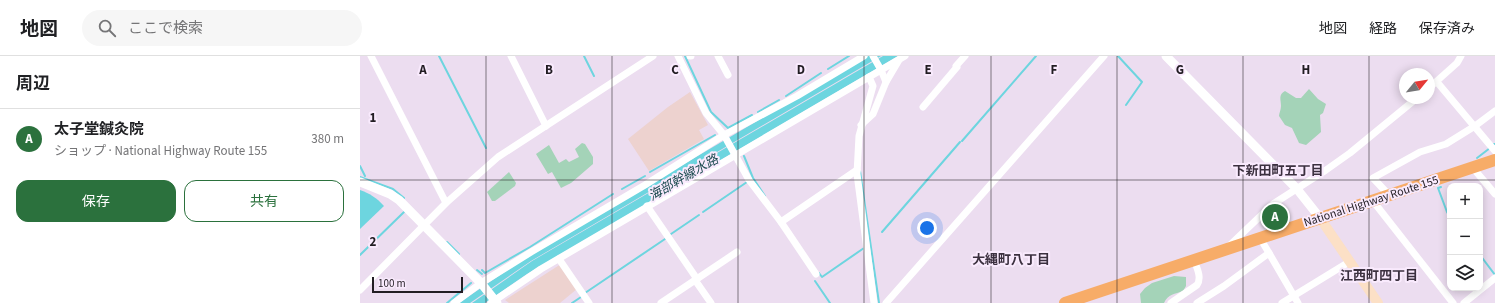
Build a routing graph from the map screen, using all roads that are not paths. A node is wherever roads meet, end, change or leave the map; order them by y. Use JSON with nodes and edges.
{"nodes":[{"id":1,"x":371,"y":56,"type":"edge"},
{"id":2,"x":511,"y":56,"type":"edge"},
{"id":3,"x":653,"y":56,"type":"edge"},
{"id":4,"x":678,"y":56,"type":"edge"},
{"id":5,"x":718,"y":56,"type":"edge"},
{"id":6,"x":864,"y":56,"type":"edge"},
{"id":7,"x":873,"y":56,"type":"edge"},
{"id":8,"x":965,"y":56,"type":"edge"},
{"id":9,"x":1104,"y":56,"type":"edge"},
{"id":10,"x":1166,"y":56,"type":"edge"},
{"id":11,"x":1461,"y":56,"type":"edge"},
{"id":12,"x":902,"y":58,"type":"edge"},
{"id":13,"x":880,"y":69,"type":"junction"},
{"id":14,"x":728,"y":75,"type":"dead end"},
{"id":15,"x":869,"y":77,"type":"junction"},
{"id":16,"x":886,"y":82,"type":"junction"},
{"id":17,"x":1436,"y":82,"type":"joint"},
{"id":18,"x":1410,"y":104,"type":"edge"},
{"id":19,"x":923,"y":107,"type":"dead end"},
{"id":20,"x":1495,"y":111,"type":"edge"},
{"id":21,"x":861,"y":125,"type":"junction"},
{"id":22,"x":546,"y":126,"type":"junction"},
{"id":23,"x":1475,"y":126,"type":"junction"},
{"id":24,"x":724,"y":135,"type":"junction"},
{"id":25,"x":1495,"y":151,"type":"edge"},
{"id":26,"x":735,"y":156,"type":"junction"},
{"id":27,"x":1495,"y":160,"type":"edge"},
{"id":28,"x":1473,"y":168,"type":"junction"},
{"id":29,"x":857,"y":170,"type":"junction"},
{"id":30,"x":360,"y":182,"type":"edge"},
{"id":31,"x":1297,"y":189,"type":"junction"},
{"id":32,"x":1495,"y":194,"type":"edge"},
{"id":33,"x":1389,"y":196,"type":"junction"},
{"id":34,"x":1373,"y":201,"type":"junction"},
{"id":35,"x":446,"y":204,"type":"junction"},
{"id":36,"x":648,"y":206,"type":"junction"},
{"id":37,"x":1320,"y":218,"type":"junction"},
{"id":38,"x":780,"y":222,"type":"junction"},
{"id":39,"x":424,"y":225,"type":"junction"},
{"id":40,"x":1260,"y":238,"type":"junction"},
{"id":41,"x":1225,"y":250,"type":"junction"},
{"id":42,"x":737,"y":252,"type":"dead end"},
{"id":43,"x":1269,"y":253,"type":"junction"},
{"id":44,"x":559,"y":258,"type":"junction"},
{"id":45,"x":1194,"y":260,"type":"junction"},
{"id":46,"x":1349,"y":262,"type":"junction"},
{"id":47,"x":816,"y":274,"type":"dead end"},
{"id":48,"x":1495,"y":278,"type":"edge"},
{"id":49,"x":696,"y":280,"type":"junction"},
{"id":50,"x":482,"y":284,"type":"junction"},
{"id":51,"x":360,"y":290,"type":"edge"},
{"id":52,"x":1182,"y":296,"type":"junction"},
{"id":53,"x":1293,"y":296,"type":"junction"},
{"id":54,"x":494,"y":301,"type":"edge"},
{"id":55,"x":454,"y":303,"type":"edge"},
{"id":56,"x":589,"y":303,"type":"edge"},
{"id":57,"x":661,"y":303,"type":"edge"},
{"id":58,"x":711,"y":303,"type":"edge"},
{"id":59,"x":874,"y":303,"type":"edge"},
{"id":60,"x":886,"y":303,"type":"edge"},
{"id":61,"x":1065,"y":303,"type":"edge"},
{"id":62,"x":1171,"y":303,"type":"edge"},
{"id":63,"x":1186,"y":303,"type":"edge"},
{"id":64,"x":1197,"y":303,"type":"edge"},
{"id":65,"x":1282,"y":303,"type":"edge"},
{"id":66,"x":1298,"y":303,"type":"edge"},
{"id":67,"x":1378,"y":303,"type":"edge"},
{"id":68,"x":1453,"y":303,"type":"edge"},
{"id":69,"x":1464,"y":303,"type":"edge"}],
"edges":[{"from":1,"to":35,"type":"street"},
{"from":2,"to":22,"type":"street"},
{"from":3,"to":22,"type":"street"},
{"from":4,"to":24,"type":"street"},
{"from":5,"to":14,"type":"street"},
{"from":6,"to":24,"type":"street"},
{"from":7,"to":13,"type":"street"},
{"from":8,"to":19,"type":"street"},
{"from":9,"to":60,"type":"street"},
{"from":10,"to":31,"type":"street"},
{"from":11,"to":17,"type":"street"},
{"from":12,"to":13,"type":"street"},
{"from":12,"to":16,"type":"street"},
{"from":13,"to":15,"type":"street"},
{"from":13,"to":16,"type":"street"},
{"from":15,"to":21,"type":"street"},
{"from":15,"to":26,"type":"street"},
{"from":16,"to":21,"type":"street"},
{"from":17,"to":23,"type":"street"},
{"from":18,"to":31,"type":"street"},
{"from":20,"to":23,"type":"street"},
{"from":21,"to":29,"type":"street"},
{"from":22,"to":35,"type":"street"},
{"from":23,"to":25,"type":"street"},
{"from":23,"to":33,"type":"street"},
{"from":24,"to":26,"type":"street"},
{"from":24,"to":50,"type":"street"},
{"from":26,"to":36,"type":"street"},
{"from":26,"to":38,"type":"street"},
{"from":27,"to":28,"type":"highway","name":"National Highway Route 155"},
{"from":28,"to":32,"type":"street"},
{"from":28,"to":33,"type":"highway","name":"National Highway Route 155"},
{"from":29,"to":38,"type":"street"},
{"from":29,"to":59,"type":"street"},
{"from":30,"to":39,"type":"street"},
{"from":31,"to":37,"type":"street"},
{"from":31,"to":41,"type":"street"},
{"from":33,"to":34,"type":"highway","name":"National Highway Route 155"},
{"from":34,"to":37,"type":"highway","name":"National Highway Route 155"},
{"from":34,"to":68,"type":"street"},
{"from":35,"to":39,"type":"street"},
{"from":36,"to":44,"type":"street"},
{"from":36,"to":49,"type":"street"},
{"from":37,"to":40,"type":"highway","name":"National Highway Route 155"},
{"from":37,"to":46,"type":"main road"},
{"from":38,"to":47,"type":"street"},
{"from":39,"to":50,"type":"street"},
{"from":39,"to":51,"type":"street"},
{"from":40,"to":41,"type":"highway","name":"National Highway Route 155"},
{"from":40,"to":43,"type":"street"},
{"from":41,"to":45,"type":"highway","name":"National Highway Route 155"},
{"from":42,"to":49,"type":"street"},
{"from":43,"to":53,"type":"street"},
{"from":43,"to":64,"type":"street"},
{"from":44,"to":54,"type":"street"},
{"from":44,"to":56,"type":"street"},
{"from":45,"to":52,"type":"street"},
{"from":45,"to":61,"type":"highway","name":"National Highway Route 155"},
{"from":46,"to":53,"type":"street"},
{"from":46,"to":67,"type":"main road"},
{"from":48,"to":69,"type":"street"},
{"from":49,"to":57,"type":"street"},
{"from":49,"to":58,"type":"street"},
{"from":50,"to":54,"type":"street"},
{"from":50,"to":55,"type":"street"},
{"from":52,"to":62,"type":"street"},
{"from":52,"to":63,"type":"street"},
{"from":53,"to":65,"type":"street"},
{"from":53,"to":66,"type":"street"}]}
